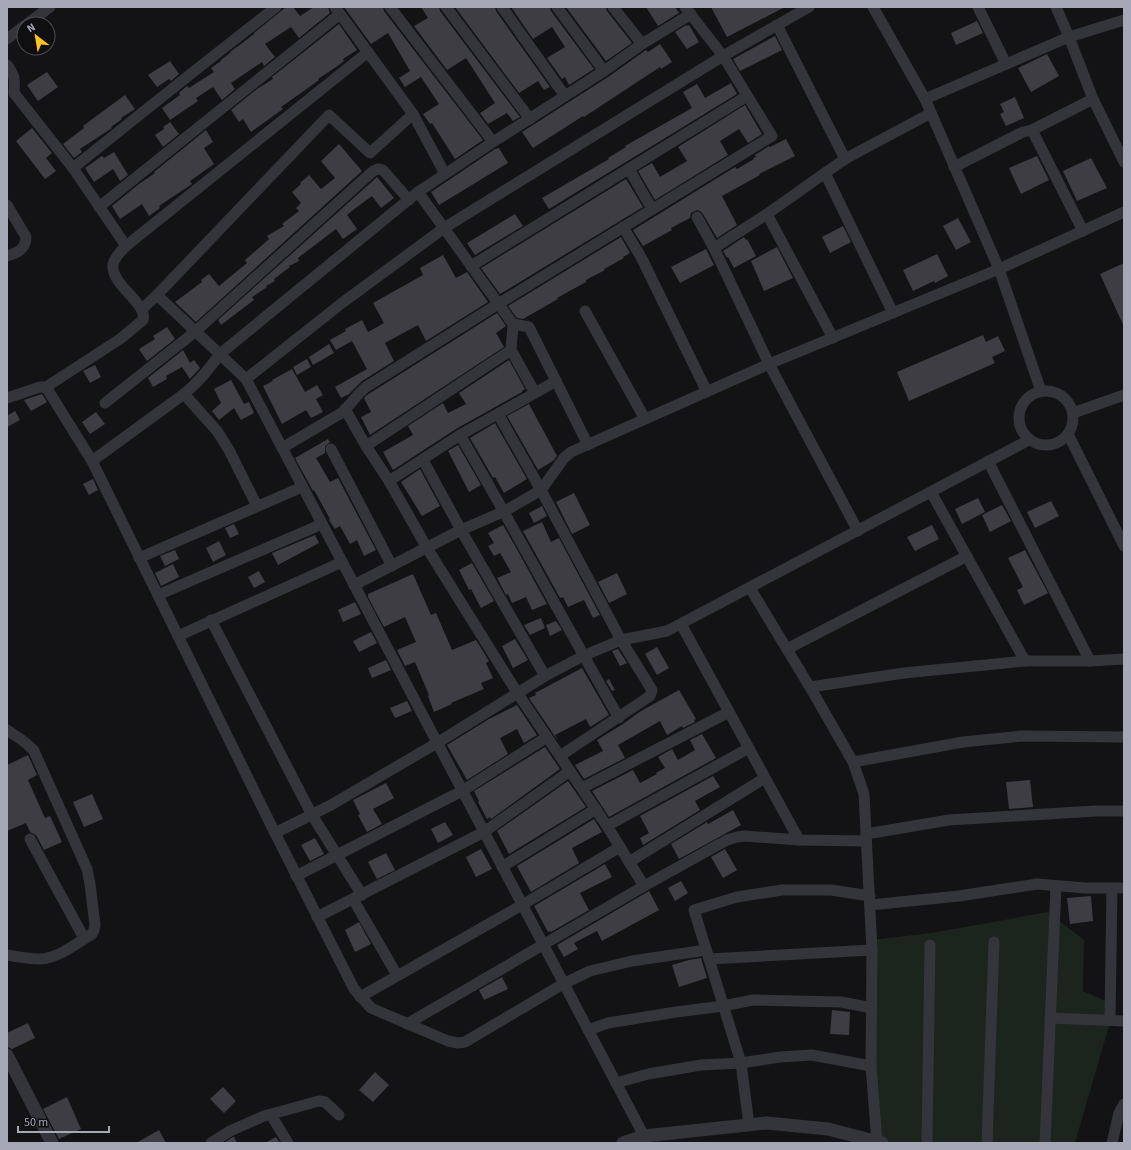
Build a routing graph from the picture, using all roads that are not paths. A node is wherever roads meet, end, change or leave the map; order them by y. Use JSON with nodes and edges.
{"nodes":[{"id":1,"x":50,"y":7,"type":"edge"},
{"id":2,"x":276,"y":7,"type":"edge"},
{"id":3,"x":390,"y":7,"type":"edge"},
{"id":4,"x":446,"y":7,"type":"edge"},
{"id":5,"x":502,"y":7,"type":"edge"},
{"id":6,"x":557,"y":7,"type":"edge"},
{"id":7,"x":613,"y":7,"type":"edge"},
{"id":8,"x":809,"y":7,"type":"edge"},
{"id":9,"x":874,"y":7,"type":"edge"},
{"id":10,"x":978,"y":7,"type":"edge"},
{"id":11,"x":1056,"y":7,"type":"edge"},
{"id":12,"x":338,"y":10,"type":"edge"},
{"id":13,"x":688,"y":11,"type":"edge"},
{"id":14,"x":38,"y":16,"type":"edge"},
{"id":15,"x":1124,"y":20,"type":"edge"},
{"id":16,"x":777,"y":25,"type":"junction"},
{"id":17,"x":16,"y":32,"type":"edge"},
{"id":18,"x":1069,"y":37,"type":"junction"},
{"id":19,"x":7,"y":39,"type":"edge"},
{"id":20,"x":642,"y":44,"type":"junction"},
{"id":21,"x":368,"y":52,"type":"junction"},
{"id":22,"x":723,"y":56,"type":"junction"},
{"id":23,"x":1006,"y":64,"type":"junction"},
{"id":24,"x":7,"y":65,"type":"edge"},
{"id":25,"x":604,"y":71,"type":"junction"},
{"id":26,"x":10,"y":96,"type":"edge"},
{"id":27,"x":565,"y":96,"type":"junction"},
{"id":28,"x":747,"y":96,"type":"junction"},
{"id":29,"x":925,"y":99,"type":"junction"},
{"id":30,"x":1093,"y":99,"type":"junction"},
{"id":31,"x":931,"y":113,"type":"junction"},
{"id":32,"x":413,"y":114,"type":"junction"},
{"id":33,"x":530,"y":119,"type":"junction"},
{"id":34,"x":1032,"y":130,"type":"junction"},
{"id":35,"x":493,"y":142,"type":"junction"},
{"id":36,"x":370,"y":153,"type":"junction"},
{"id":37,"x":845,"y":159,"type":"junction"},
{"id":38,"x":1124,"y":162,"type":"edge"},
{"id":39,"x":954,"y":167,"type":"junction"},
{"id":40,"x":73,"y":168,"type":"junction"},
{"id":41,"x":629,"y":169,"type":"junction"},
{"id":42,"x":382,"y":170,"type":"junction"},
{"id":43,"x":825,"y":173,"type":"junction"},
{"id":44,"x":445,"y":174,"type":"junction"},
{"id":45,"x":418,"y":192,"type":"junction"},
{"id":46,"x":409,"y":200,"type":"junction"},
{"id":47,"x":7,"y":204,"type":"edge"},
{"id":48,"x":99,"y":207,"type":"junction"},
{"id":49,"x":652,"y":209,"type":"junction"},
{"id":50,"x":1124,"y":212,"type":"edge"},
{"id":51,"x":767,"y":214,"type":"junction"},
{"id":52,"x":697,"y":217,"type":"dead end"},
{"id":53,"x":623,"y":227,"type":"junction"},
{"id":54,"x":444,"y":228,"type":"junction"},
{"id":55,"x":1082,"y":231,"type":"junction"},
{"id":56,"x":126,"y":246,"type":"junction"},
{"id":57,"x":714,"y":248,"type":"junction"},
{"id":58,"x":7,"y":256,"type":"edge"},
{"id":59,"x":471,"y":266,"type":"junction"},
{"id":60,"x":999,"y":269,"type":"junction"},
{"id":61,"x":157,"y":295,"type":"junction"},
{"id":62,"x":498,"y":304,"type":"junction"},
{"id":63,"x":142,"y":309,"type":"junction"},
{"id":64,"x":585,"y":311,"type":"dead end"},
{"id":65,"x":893,"y":312,"type":"junction"},
{"id":66,"x":513,"y":324,"type":"junction"},
{"id":67,"x":196,"y":331,"type":"junction"},
{"id":68,"x":833,"y":338,"type":"junction"},
{"id":69,"x":511,"y":350,"type":"junction"},
{"id":70,"x":220,"y":354,"type":"junction"},
{"id":71,"x":769,"y":364,"type":"junction"},
{"id":72,"x":246,"y":379,"type":"junction"},
{"id":73,"x":556,"y":381,"type":"junction"},
{"id":74,"x":46,"y":387,"type":"junction"},
{"id":75,"x":1041,"y":391,"type":"junction"},
{"id":76,"x":707,"y":392,"type":"junction"},
{"id":77,"x":534,"y":393,"type":"junction"},
{"id":78,"x":184,"y":394,"type":"junction"},
{"id":79,"x":1124,"y":395,"type":"edge"},
{"id":80,"x":7,"y":398,"type":"edge"},
{"id":81,"x":105,"y":403,"type":"dead end"},
{"id":82,"x":345,"y":409,"type":"junction"},
{"id":83,"x":1073,"y":413,"type":"junction"},
{"id":84,"x":498,"y":414,"type":"junction"},
{"id":85,"x":645,"y":419,"type":"junction"},
{"id":86,"x":1068,"y":434,"type":"junction"},
{"id":87,"x":460,"y":435,"type":"junction"},
{"id":88,"x":1029,"y":440,"type":"junction"},
{"id":89,"x":588,"y":445,"type":"junction"},
{"id":90,"x":366,"y":446,"type":"junction"},
{"id":91,"x":282,"y":448,"type":"junction"},
{"id":92,"x":330,"y":450,"type":"dead end"},
{"id":93,"x":423,"y":460,"type":"junction"},
{"id":94,"x":92,"y":461,"type":"junction"},
{"id":95,"x":988,"y":461,"type":"junction"},
{"id":96,"x":389,"y":481,"type":"junction"},
{"id":97,"x":302,"y":487,"type":"junction"},
{"id":98,"x":541,"y":490,"type":"junction"},
{"id":99,"x":931,"y":492,"type":"junction"},
{"id":100,"x":257,"y":506,"type":"junction"},
{"id":101,"x":504,"y":511,"type":"junction"},
{"id":102,"x":322,"y":524,"type":"junction"},
{"id":103,"x":461,"y":530,"type":"junction"},
{"id":104,"x":858,"y":531,"type":"junction"},
{"id":105,"x":1124,"y":546,"type":"edge"},
{"id":106,"x":427,"y":548,"type":"junction"},
{"id":107,"x":967,"y":556,"type":"junction"},
{"id":108,"x":139,"y":558,"type":"junction"},
{"id":109,"x":342,"y":562,"type":"junction"},
{"id":110,"x":392,"y":566,"type":"junction"},
{"id":111,"x":354,"y":585,"type":"junction"},
{"id":112,"x":750,"y":588,"type":"junction"},
{"id":113,"x":158,"y":595,"type":"junction"},
{"id":114,"x":211,"y":620,"type":"junction"},
{"id":115,"x":681,"y":624,"type":"junction"},
{"id":116,"x":178,"y":636,"type":"junction"},
{"id":117,"x":621,"y":640,"type":"junction"},
{"id":118,"x":787,"y":648,"type":"junction"},
{"id":119,"x":583,"y":656,"type":"junction"},
{"id":120,"x":1124,"y":659,"type":"edge"},
{"id":121,"x":1025,"y":661,"type":"junction"},
{"id":122,"x":1090,"y":661,"type":"junction"},
{"id":123,"x":545,"y":676,"type":"junction"},
{"id":124,"x":810,"y":687,"type":"junction"},
{"id":125,"x":518,"y":694,"type":"junction"},
{"id":126,"x":729,"y":712,"type":"junction"},
{"id":127,"x":619,"y":718,"type":"junction"},
{"id":128,"x":7,"y":730,"type":"edge"},
{"id":129,"x":547,"y":737,"type":"junction"},
{"id":130,"x":1124,"y":737,"type":"edge"},
{"id":131,"x":437,"y":743,"type":"junction"},
{"id":132,"x":749,"y":748,"type":"junction"},
{"id":133,"x":560,"y":756,"type":"junction"},
{"id":134,"x":853,"y":762,"type":"junction"},
{"id":135,"x":570,"y":771,"type":"junction"},
{"id":136,"x":764,"y":778,"type":"junction"},
{"id":137,"x":582,"y":788,"type":"junction"},
{"id":138,"x":462,"y":791,"type":"junction"},
{"id":139,"x":596,"y":809,"type":"junction"},
{"id":140,"x":1124,"y":811,"type":"edge"},
{"id":141,"x":312,"y":815,"type":"junction"},
{"id":142,"x":607,"y":826,"type":"junction"},
{"id":143,"x":484,"y":832,"type":"junction"},
{"id":144,"x":275,"y":833,"type":"junction"},
{"id":145,"x":866,"y":838,"type":"junction"},
{"id":146,"x":30,"y":839,"type":"dead end"},
{"id":147,"x":799,"y":840,"type":"junction"},
{"id":148,"x":620,"y":847,"type":"junction"},
{"id":149,"x":337,"y":855,"type":"junction"},
{"id":150,"x":629,"y":862,"type":"junction"},
{"id":151,"x":502,"y":867,"type":"junction"},
{"id":152,"x":296,"y":876,"type":"junction"},
{"id":153,"x":644,"y":886,"type":"junction"},
{"id":154,"x":1056,"y":886,"type":"junction"},
{"id":155,"x":1112,"y":888,"type":"junction"},
{"id":156,"x":1124,"y":888,"type":"edge"},
{"id":157,"x":358,"y":897,"type":"junction"},
{"id":158,"x":870,"y":900,"type":"junction"},
{"id":159,"x":522,"y":905,"type":"junction"},
{"id":160,"x":317,"y":917,"type":"junction"},
{"id":161,"x":84,"y":938,"type":"junction"},
{"id":162,"x":994,"y":942,"type":"dead end"},
{"id":163,"x":543,"y":945,"type":"junction"},
{"id":164,"x":930,"y":946,"type":"dead end"},
{"id":165,"x":872,"y":950,"type":"junction"},
{"id":166,"x":708,"y":954,"type":"junction"},
{"id":167,"x":7,"y":955,"type":"edge"},
{"id":168,"x":397,"y":975,"type":"junction"},
{"id":169,"x":563,"y":984,"type":"junction"},
{"id":170,"x":360,"y":997,"type":"junction"},
{"id":171,"x":723,"y":1006,"type":"junction"},
{"id":172,"x":872,"y":1008,"type":"junction"},
{"id":173,"x":1050,"y":1018,"type":"junction"},
{"id":174,"x":1110,"y":1020,"type":"junction"},
{"id":175,"x":1124,"y":1021,"type":"edge"},
{"id":176,"x":408,"y":1024,"type":"junction"},
{"id":177,"x":588,"y":1030,"type":"junction"},
{"id":178,"x":7,"y":1055,"type":"edge"},
{"id":179,"x":740,"y":1063,"type":"junction"},
{"id":180,"x":871,"y":1066,"type":"junction"},
{"id":181,"x":616,"y":1083,"type":"junction"},
{"id":182,"x":1124,"y":1104,"type":"edge"},
{"id":183,"x":272,"y":1115,"type":"junction"},
{"id":184,"x":339,"y":1115,"type":"dead end"},
{"id":185,"x":748,"y":1125,"type":"junction"},
{"id":186,"x":644,"y":1136,"type":"junction"},
{"id":187,"x":669,"y":1138,"type":"edge"},
{"id":188,"x":879,"y":1142,"type":"edge"},
{"id":189,"x":52,"y":1143,"type":"edge"},
{"id":190,"x":211,"y":1143,"type":"edge"},
{"id":191,"x":288,"y":1143,"type":"edge"},
{"id":192,"x":623,"y":1143,"type":"edge"},
{"id":193,"x":927,"y":1143,"type":"edge"},
{"id":194,"x":987,"y":1143,"type":"edge"},
{"id":195,"x":1045,"y":1143,"type":"edge"},
{"id":196,"x":1112,"y":1143,"type":"edge"}],
"edges":[{"from":1,"to":14,"type":"street"},
{"from":2,"to":40,"type":"street"},
{"from":3,"to":35,"type":"street"},
{"from":4,"to":33,"type":"street"},
{"from":5,"to":27,"type":"street"},
{"from":6,"to":25,"type":"street"},
{"from":7,"to":20,"type":"street"},
{"from":8,"to":16,"type":"street"},
{"from":9,"to":29,"type":"street"},
{"from":10,"to":23,"type":"street"},
{"from":11,"to":18,"type":"street"},
{"from":12,"to":21,"type":"street"},
{"from":12,"to":48,"type":"street"},
{"from":13,"to":20,"type":"street"},
{"from":13,"to":22,"type":"street"},
{"from":15,"to":18,"type":"street"},
{"from":16,"to":22,"type":"street"},
{"from":16,"to":37,"type":"street"},
{"from":17,"to":19,"type":"street"},
{"from":18,"to":23,"type":"street"},
{"from":18,"to":30,"type":"street"},
{"from":20,"to":25,"type":"street"},
{"from":21,"to":32,"type":"street"},
{"from":21,"to":56,"type":"street"},
{"from":22,"to":28,"type":"street"},
{"from":22,"to":54,"type":"street"},
{"from":23,"to":29,"type":"street"},
{"from":24,"to":26,"type":"street"},
{"from":25,"to":27,"type":"street"},
{"from":26,"to":40,"type":"street"},
{"from":27,"to":33,"type":"street"},
{"from":28,"to":41,"type":"street"},
{"from":28,"to":49,"type":"street"},
{"from":29,"to":31,"type":"street"},
{"from":30,"to":34,"type":"street"},
{"from":30,"to":38,"type":"street"},
{"from":31,"to":37,"type":"street"},
{"from":31,"to":39,"type":"street"},
{"from":32,"to":36,"type":"street"},
{"from":32,"to":44,"type":"street"},
{"from":33,"to":35,"type":"street"},
{"from":34,"to":39,"type":"street"},
{"from":34,"to":55,"type":"street"},
{"from":35,"to":44,"type":"street"},
{"from":36,"to":42,"type":"street"},
{"from":36,"to":61,"type":"street"},
{"from":37,"to":43,"type":"street"},
{"from":39,"to":60,"type":"street"},
{"from":40,"to":48,"type":"street"},
{"from":41,"to":49,"type":"street"},
{"from":41,"to":59,"type":"street"},
{"from":42,"to":46,"type":"street"},
{"from":42,"to":67,"type":"street"},
{"from":43,"to":51,"type":"street"},
{"from":43,"to":65,"type":"street"},
{"from":44,"to":45,"type":"street"},
{"from":45,"to":46,"type":"street"},
{"from":45,"to":54,"type":"street"},
{"from":46,"to":70,"type":"street"},
{"from":47,"to":58,"type":"street"},
{"from":48,"to":56,"type":"street"},
{"from":49,"to":53,"type":"street"},
{"from":50,"to":55,"type":"street"},
{"from":51,"to":57,"type":"street"},
{"from":51,"to":68,"type":"street"},
{"from":52,"to":57,"type":"street"},
{"from":53,"to":62,"type":"street"},
{"from":53,"to":76,"type":"street"},
{"from":54,"to":59,"type":"street"},
{"from":54,"to":72,"type":"street"},
{"from":55,"to":60,"type":"street"},
{"from":56,"to":63,"type":"street"},
{"from":57,"to":71,"type":"street"},
{"from":59,"to":62,"type":"street"},
{"from":60,"to":65,"type":"street"},
{"from":60,"to":75,"type":"street"},
{"from":61,"to":63,"type":"street"},
{"from":61,"to":67,"type":"street"},
{"from":62,"to":66,"type":"street"},
{"from":62,"to":82,"type":"street"},
{"from":63,"to":74,"type":"street"},
{"from":64,"to":85,"type":"street"},
{"from":65,"to":68,"type":"street"},
{"from":66,"to":69,"type":"street"},
{"from":66,"to":73,"type":"street"},
{"from":67,"to":70,"type":"street"},
{"from":67,"to":81,"type":"street"},
{"from":68,"to":71,"type":"street"},
{"from":69,"to":77,"type":"street"},
{"from":69,"to":90,"type":"street"},
{"from":70,"to":72,"type":"street"},
{"from":70,"to":78,"type":"street"},
{"from":71,"to":76,"type":"street"},
{"from":71,"to":104,"type":"street"},
{"from":72,"to":91,"type":"street"},
{"from":73,"to":77,"type":"street"},
{"from":73,"to":89,"type":"street"},
{"from":74,"to":80,"type":"street"},
{"from":74,"to":94,"type":"street"},
{"from":75,"to":83,"type":"street"},
{"from":75,"to":88,"type":"street"},
{"from":76,"to":85,"type":"street"},
{"from":77,"to":84,"type":"street"},
{"from":78,"to":94,"type":"street"},
{"from":78,"to":100,"type":"street"},
{"from":79,"to":83,"type":"street"},
{"from":82,"to":90,"type":"street"},
{"from":82,"to":91,"type":"street"},
{"from":83,"to":86,"type":"street"},
{"from":84,"to":87,"type":"street"},
{"from":84,"to":98,"type":"street"},
{"from":85,"to":89,"type":"street"},
{"from":86,"to":88,"type":"street"},
{"from":86,"to":105,"type":"street"},
{"from":87,"to":93,"type":"street"},
{"from":87,"to":101,"type":"street"},
{"from":88,"to":95,"type":"street"},
{"from":89,"to":98,"type":"street"},
{"from":90,"to":96,"type":"street"},
{"from":91,"to":97,"type":"street"},
{"from":92,"to":110,"type":"street"},
{"from":93,"to":96,"type":"street"},
{"from":93,"to":103,"type":"street"},
{"from":94,"to":108,"type":"street"},
{"from":95,"to":99,"type":"street"},
{"from":95,"to":122,"type":"street"},
{"from":96,"to":106,"type":"street"},
{"from":97,"to":100,"type":"street"},
{"from":97,"to":102,"type":"street"},
{"from":98,"to":101,"type":"street"},
{"from":98,"to":117,"type":"street"},
{"from":99,"to":104,"type":"street"},
{"from":99,"to":107,"type":"street"},
{"from":100,"to":108,"type":"street"},
{"from":101,"to":103,"type":"street"},
{"from":101,"to":119,"type":"street"},
{"from":102,"to":109,"type":"street"},
{"from":102,"to":113,"type":"street"},
{"from":103,"to":106,"type":"street"},
{"from":103,"to":123,"type":"street"},
{"from":104,"to":112,"type":"street"},
{"from":106,"to":110,"type":"street"},
{"from":106,"to":125,"type":"street"},
{"from":107,"to":118,"type":"street"},
{"from":107,"to":121,"type":"street"},
{"from":108,"to":113,"type":"street"},
{"from":109,"to":111,"type":"street"},
{"from":109,"to":114,"type":"street"},
{"from":110,"to":111,"type":"street"},
{"from":111,"to":131,"type":"street"},
{"from":112,"to":115,"type":"street"},
{"from":112,"to":118,"type":"street"},
{"from":113,"to":116,"type":"street"},
{"from":114,"to":116,"type":"street"},
{"from":114,"to":141,"type":"street"},
{"from":115,"to":117,"type":"street"},
{"from":115,"to":126,"type":"street"},
{"from":116,"to":144,"type":"street"},
{"from":117,"to":119,"type":"street"},
{"from":117,"to":127,"type":"street"},
{"from":118,"to":124,"type":"street"},
{"from":119,"to":123,"type":"street"},
{"from":119,"to":127,"type":"street"},
{"from":120,"to":122,"type":"street"},
{"from":121,"to":122,"type":"street"},
{"from":121,"to":124,"type":"street"},
{"from":123,"to":125,"type":"street"},
{"from":124,"to":134,"type":"street"},
{"from":125,"to":129,"type":"street"},
{"from":125,"to":131,"type":"street"},
{"from":126,"to":132,"type":"street"},
{"from":126,"to":137,"type":"street"},
{"from":127,"to":133,"type":"street"},
{"from":128,"to":161,"type":"street"},
{"from":129,"to":133,"type":"street"},
{"from":129,"to":138,"type":"street"},
{"from":130,"to":134,"type":"street"},
{"from":131,"to":138,"type":"street"},
{"from":131,"to":141,"type":"street"},
{"from":132,"to":136,"type":"street"},
{"from":132,"to":142,"type":"street"},
{"from":133,"to":135,"type":"street"},
{"from":134,"to":145,"type":"street"},
{"from":135,"to":137,"type":"street"},
{"from":135,"to":143,"type":"street"},
{"from":136,"to":147,"type":"street"},
{"from":136,"to":150,"type":"street"},
{"from":137,"to":139,"type":"street"},
{"from":138,"to":143,"type":"street"},
{"from":138,"to":149,"type":"street"},
{"from":139,"to":142,"type":"street"},
{"from":139,"to":151,"type":"street"},
{"from":140,"to":145,"type":"street"},
{"from":141,"to":144,"type":"street"},
{"from":141,"to":149,"type":"street"},
{"from":142,"to":148,"type":"street"},
{"from":143,"to":151,"type":"street"},
{"from":143,"to":157,"type":"street"},
{"from":144,"to":152,"type":"street"},
{"from":145,"to":147,"type":"street"},
{"from":145,"to":158,"type":"street"},
{"from":146,"to":161,"type":"street"},
{"from":147,"to":153,"type":"street"},
{"from":148,"to":150,"type":"street"},
{"from":148,"to":159,"type":"street"},
{"from":149,"to":152,"type":"street"},
{"from":149,"to":157,"type":"street"},
{"from":150,"to":153,"type":"street"},
{"from":151,"to":159,"type":"street"},
{"from":152,"to":160,"type":"street"},
{"from":153,"to":163,"type":"street"},
{"from":154,"to":155,"type":"street"},
{"from":154,"to":158,"type":"street"},
{"from":154,"to":173,"type":"street"},
{"from":155,"to":156,"type":"street"},
{"from":155,"to":174,"type":"street"},
{"from":157,"to":160,"type":"street"},
{"from":157,"to":168,"type":"street"},
{"from":158,"to":165,"type":"street"},
{"from":158,"to":166,"type":"street"},
{"from":159,"to":163,"type":"street"},
{"from":159,"to":168,"type":"street"},
{"from":160,"to":170,"type":"street"},
{"from":161,"to":167,"type":"street"},
{"from":162,"to":194,"type":"street"},
{"from":163,"to":169,"type":"street"},
{"from":163,"to":176,"type":"street"},
{"from":164,"to":193,"type":"street"},
{"from":165,"to":166,"type":"street"},
{"from":165,"to":172,"type":"street"},
{"from":166,"to":169,"type":"street"},
{"from":166,"to":171,"type":"street"},
{"from":168,"to":170,"type":"street"},
{"from":169,"to":176,"type":"street"},
{"from":169,"to":177,"type":"street"},
{"from":170,"to":176,"type":"street"},
{"from":171,"to":172,"type":"street"},
{"from":171,"to":177,"type":"street"},
{"from":171,"to":179,"type":"street"},
{"from":172,"to":180,"type":"street"},
{"from":173,"to":174,"type":"street"},
{"from":173,"to":195,"type":"street"},
{"from":174,"to":175,"type":"street"},
{"from":177,"to":181,"type":"street"},
{"from":178,"to":189,"type":"street"},
{"from":179,"to":180,"type":"street"},
{"from":179,"to":181,"type":"street"},
{"from":179,"to":185,"type":"street"},
{"from":180,"to":188,"type":"street"},
{"from":181,"to":186,"type":"street"},
{"from":182,"to":196,"type":"street"},
{"from":183,"to":184,"type":"street"},
{"from":183,"to":190,"type":"street"},
{"from":183,"to":191,"type":"street"},
{"from":185,"to":187,"type":"street"},
{"from":185,"to":188,"type":"street"},
{"from":186,"to":187,"type":"street"},
{"from":186,"to":192,"type":"street"}]}
